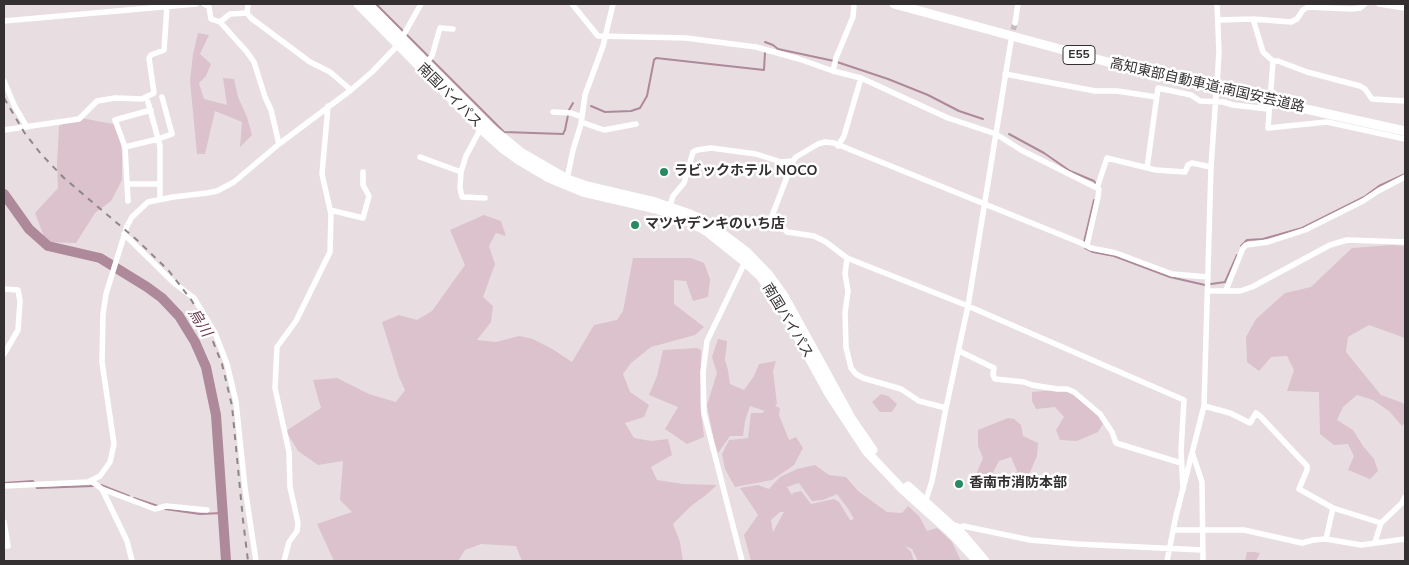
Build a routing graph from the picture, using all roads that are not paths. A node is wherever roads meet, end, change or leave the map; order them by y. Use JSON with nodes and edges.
{"nodes":[{"id":1,"x":196,"y":4,"type":"edge"},
{"id":2,"x":204,"y":4,"type":"edge"},
{"id":3,"x":248,"y":4,"type":"edge"},
{"id":4,"x":358,"y":4,"type":"edge"},
{"id":5,"x":368,"y":4,"type":"edge"},
{"id":6,"x":421,"y":4,"type":"edge"},
{"id":7,"x":572,"y":4,"type":"edge"},
{"id":8,"x":613,"y":4,"type":"edge"},
{"id":9,"x":853,"y":4,"type":"edge"},
{"id":10,"x":894,"y":4,"type":"edge"},
{"id":11,"x":1018,"y":4,"type":"edge"},
{"id":12,"x":1217,"y":4,"type":"edge"},
{"id":13,"x":1365,"y":4,"type":"edge"},
{"id":14,"x":1378,"y":4,"type":"edge"},
{"id":15,"x":167,"y":6,"type":"junction"},
{"id":16,"x":1405,"y":8,"type":"edge"},
{"id":17,"x":248,"y":13,"type":"junction"},
{"id":18,"x":1253,"y":19,"type":"junction"},
{"id":19,"x":1218,"y":20,"type":"junction"},
{"id":20,"x":4,"y":21,"type":"edge"},
{"id":21,"x":220,"y":22,"type":"junction"},
{"id":22,"x":1015,"y":23,"type":"tunnel mouth"},
{"id":23,"x":453,"y":29,"type":"dead end"},
{"id":24,"x":605,"y":37,"type":"junction"},
{"id":25,"x":402,"y":38,"type":"junction"},
{"id":26,"x":1011,"y":41,"type":"tunnel mouth"},
{"id":27,"x":1273,"y":61,"type":"junction"},
{"id":28,"x":426,"y":63,"type":"junction"},
{"id":29,"x":832,"y":72,"type":"junction"},
{"id":30,"x":1005,"y":74,"type":"junction"},
{"id":31,"x":861,"y":78,"type":"junction"},
{"id":32,"x":4,"y":81,"type":"edge"},
{"id":33,"x":1217,"y":84,"type":"dead end"},
{"id":34,"x":352,"y":90,"type":"junction"},
{"id":35,"x":162,"y":97,"type":"dead end"},
{"id":36,"x":1156,"y":97,"type":"junction"},
{"id":37,"x":1216,"y":98,"type":"junction"},
{"id":38,"x":1405,"y":101,"type":"edge"},
{"id":39,"x":148,"y":102,"type":"dead end"},
{"id":40,"x":1266,"y":105,"type":"junction"},
{"id":41,"x":328,"y":106,"type":"junction"},
{"id":42,"x":150,"y":110,"type":"junction"},
{"id":43,"x":553,"y":112,"type":"dead end"},
{"id":44,"x":581,"y":120,"type":"junction"},
{"id":45,"x":636,"y":124,"type":"dead end"},
{"id":46,"x":27,"y":127,"type":"junction"},
{"id":47,"x":482,"y":128,"type":"junction"},
{"id":48,"x":4,"y":130,"type":"edge"},
{"id":49,"x":1405,"y":131,"type":"edge"},
{"id":50,"x":996,"y":134,"type":"junction"},
{"id":51,"x":158,"y":139,"type":"junction"},
{"id":52,"x":1405,"y":139,"type":"edge"},
{"id":53,"x":280,"y":144,"type":"junction"},
{"id":54,"x":838,"y":146,"type":"junction"},
{"id":55,"x":125,"y":147,"type":"junction"},
{"id":56,"x":420,"y":157,"type":"dead end"},
{"id":57,"x":792,"y":162,"type":"junction"},
{"id":58,"x":1211,"y":167,"type":"junction"},
{"id":59,"x":1147,"y":168,"type":"junction"},
{"id":60,"x":363,"y":172,"type":"dead end"},
{"id":61,"x":461,"y":172,"type":"junction"},
{"id":62,"x":1405,"y":177,"type":"edge"},
{"id":63,"x":567,"y":179,"type":"junction"},
{"id":64,"x":128,"y":184,"type":"junction"},
{"id":65,"x":160,"y":184,"type":"junction"},
{"id":66,"x":1098,"y":188,"type":"junction"},
{"id":67,"x":485,"y":198,"type":"dead end"},
{"id":68,"x":160,"y":199,"type":"junction"},
{"id":69,"x":128,"y":201,"type":"dead end"},
{"id":70,"x":984,"y":204,"type":"junction"},
{"id":71,"x":669,"y":209,"type":"junction"},
{"id":72,"x":330,"y":210,"type":"junction"},
{"id":73,"x":124,"y":234,"type":"junction"},
{"id":74,"x":1405,"y":242,"type":"edge"},
{"id":75,"x":1084,"y":244,"type":"junction"},
{"id":76,"x":847,"y":258,"type":"junction"},
{"id":77,"x":745,"y":262,"type":"junction"},
{"id":78,"x":1208,"y":277,"type":"junction"},
{"id":79,"x":4,"y":289,"type":"edge"},
{"id":80,"x":1226,"y":290,"type":"junction"},
{"id":81,"x":1208,"y":291,"type":"junction"},
{"id":82,"x":968,"y":306,"type":"junction"},
{"id":83,"x":958,"y":351,"type":"junction"},
{"id":84,"x":4,"y":354,"type":"edge"},
{"id":85,"x":1204,"y":406,"type":"junction"},
{"id":86,"x":946,"y":408,"type":"junction"},
{"id":87,"x":1192,"y":455,"type":"junction"},
{"id":88,"x":1181,"y":463,"type":"junction"},
{"id":89,"x":92,"y":481,"type":"junction"},
{"id":90,"x":4,"y":486,"type":"edge"},
{"id":91,"x":1184,"y":488,"type":"junction"},
{"id":92,"x":102,"y":489,"type":"junction"},
{"id":93,"x":1405,"y":497,"type":"edge"},
{"id":94,"x":924,"y":504,"type":"junction"},
{"id":95,"x":1333,"y":508,"type":"junction"},
{"id":96,"x":207,"y":510,"type":"dead end"},
{"id":97,"x":4,"y":521,"type":"edge"},
{"id":98,"x":1381,"y":523,"type":"junction"},
{"id":99,"x":1174,"y":530,"type":"junction"},
{"id":100,"x":1202,"y":530,"type":"junction"},
{"id":101,"x":954,"y":531,"type":"junction"},
{"id":102,"x":1326,"y":539,"type":"junction"},
{"id":103,"x":1405,"y":539,"type":"edge"},
{"id":104,"x":1375,"y":542,"type":"junction"},
{"id":105,"x":4,"y":546,"type":"edge"},
{"id":106,"x":1169,"y":548,"type":"junction"},
{"id":107,"x":1202,"y":550,"type":"junction"},
{"id":108,"x":132,"y":561,"type":"edge"},
{"id":109,"x":256,"y":561,"type":"edge"},
{"id":110,"x":284,"y":561,"type":"edge"},
{"id":111,"x":742,"y":561,"type":"edge"},
{"id":112,"x":977,"y":561,"type":"edge"},
{"id":113,"x":985,"y":561,"type":"edge"},
{"id":114,"x":1167,"y":561,"type":"edge"},
{"id":115,"x":1204,"y":561,"type":"edge"}],
"edges":[{"from":1,"to":15,"type":"street"},
{"from":2,"to":21,"type":"street"},
{"from":3,"to":17,"type":"street"},
{"from":4,"to":25,"type":"highway","name":"南国バイパス"},
{"from":5,"to":25,"type":"highway","name":"南国バイパス"},
{"from":6,"to":25,"type":"street"},
{"from":7,"to":24,"type":"street"},
{"from":8,"to":24,"type":"street"},
{"from":9,"to":29,"type":"street"},
{"from":10,"to":40,"type":"highway","name":"高知東部自動車道;南国安芸道路","number":"E55"},
{"from":11,"to":22,"type":"street"},
{"from":12,"to":19,"type":"street"},
{"from":13,"to":18,"type":"street"},
{"from":14,"to":16,"type":"street"},
{"from":15,"to":20,"type":"street"},
{"from":15,"to":46,"type":"street"},
{"from":17,"to":21,"type":"street"},
{"from":17,"to":34,"type":"street"},
{"from":18,"to":19,"type":"street"},
{"from":18,"to":27,"type":"street"},
{"from":19,"to":33,"type":"street"},
{"from":21,"to":53,"type":"street"},
{"from":23,"to":28,"type":"street"},
{"from":24,"to":29,"type":"street"},
{"from":24,"to":44,"type":"street"},
{"from":25,"to":28,"type":"highway","name":"南国バイパス"},
{"from":25,"to":34,"type":"street"},
{"from":25,"to":47,"type":"highway","name":"南国バイパス"},
{"from":26,"to":30,"type":"street"},
{"from":27,"to":38,"type":"street"},
{"from":27,"to":40,"type":"street"},
{"from":28,"to":63,"type":"highway","name":"南国バイパス"},
{"from":29,"to":31,"type":"street"},
{"from":30,"to":36,"type":"street"},
{"from":30,"to":50,"type":"street"},
{"from":31,"to":50,"type":"street"},
{"from":31,"to":54,"type":"street"},
{"from":32,"to":46,"type":"street"},
{"from":34,"to":41,"type":"street"},
{"from":35,"to":51,"type":"street"},
{"from":36,"to":37,"type":"street"},
{"from":36,"to":59,"type":"street"},
{"from":37,"to":40,"type":"street"},
{"from":37,"to":58,"type":"street"},
{"from":39,"to":42,"type":"street"},
{"from":40,"to":49,"type":"highway","name":"高知東部自動車道;南国安芸道路","number":"E55"},
{"from":40,"to":52,"type":"street"},
{"from":41,"to":53,"type":"street"},
{"from":41,"to":72,"type":"street"},
{"from":42,"to":51,"type":"street"},
{"from":42,"to":55,"type":"street"},
{"from":43,"to":44,"type":"street"},
{"from":44,"to":45,"type":"street"},
{"from":44,"to":63,"type":"street"},
{"from":46,"to":48,"type":"street"},
{"from":47,"to":61,"type":"street"},
{"from":47,"to":71,"type":"highway","name":"南国バイパス"},
{"from":50,"to":66,"type":"street"},
{"from":50,"to":70,"type":"street"},
{"from":51,"to":55,"type":"street"},
{"from":51,"to":65,"type":"street"},
{"from":53,"to":68,"type":"street"},
{"from":54,"to":57,"type":"street"},
{"from":54,"to":70,"type":"street"},
{"from":55,"to":64,"type":"street"},
{"from":56,"to":61,"type":"street"},
{"from":57,"to":71,"type":"street"},
{"from":57,"to":76,"type":"street"},
{"from":58,"to":59,"type":"street"},
{"from":58,"to":78,"type":"street"},
{"from":59,"to":66,"type":"street"},
{"from":60,"to":72,"type":"street"},
{"from":61,"to":67,"type":"street"},
{"from":62,"to":80,"type":"street"},
{"from":63,"to":71,"type":"highway","name":"南国バイパス"},
{"from":64,"to":65,"type":"street"},
{"from":64,"to":69,"type":"street"},
{"from":65,"to":68,"type":"street"},
{"from":66,"to":75,"type":"street"},
{"from":68,"to":73,"type":"street"},
{"from":70,"to":75,"type":"street"},
{"from":70,"to":82,"type":"street"},
{"from":71,"to":77,"type":"highway","name":"南国バイパス"},
{"from":71,"to":94,"type":"highway","name":"南国バイパス"},
{"from":72,"to":110,"type":"street"},
{"from":73,"to":89,"type":"street"},
{"from":73,"to":109,"type":"street"},
{"from":74,"to":80,"type":"street"},
{"from":75,"to":78,"type":"street"},
{"from":76,"to":82,"type":"street"},
{"from":76,"to":86,"type":"street"},
{"from":77,"to":94,"type":"highway","name":"南国バイパス"},
{"from":77,"to":111,"type":"street"},
{"from":78,"to":81,"type":"street"},
{"from":79,"to":84,"type":"street"},
{"from":80,"to":81,"type":"street"},
{"from":81,"to":85,"type":"street"},
{"from":82,"to":83,"type":"street"},
{"from":82,"to":88,"type":"street"},
{"from":83,"to":86,"type":"street"},
{"from":83,"to":88,"type":"street"},
{"from":85,"to":87,"type":"street"},
{"from":85,"to":95,"type":"street"},
{"from":86,"to":94,"type":"street"},
{"from":87,"to":91,"type":"street"},
{"from":87,"to":100,"type":"street"},
{"from":88,"to":91,"type":"street"},
{"from":89,"to":90,"type":"street"},
{"from":89,"to":92,"type":"street"},
{"from":91,"to":99,"type":"street"},
{"from":92,"to":96,"type":"street"},
{"from":92,"to":108,"type":"street"},
{"from":93,"to":98,"type":"street"},
{"from":94,"to":101,"type":"highway","name":"南国バイパス"},
{"from":95,"to":98,"type":"street"},
{"from":95,"to":102,"type":"street"},
{"from":97,"to":105,"type":"street"},
{"from":98,"to":104,"type":"street"},
{"from":99,"to":100,"type":"street"},
{"from":99,"to":106,"type":"street"},
{"from":100,"to":102,"type":"street"},
{"from":100,"to":107,"type":"street"},
{"from":101,"to":106,"type":"street"},
{"from":101,"to":112,"type":"highway","name":"南国バイパス"},
{"from":101,"to":113,"type":"highway","name":"南国バイパス"},
{"from":102,"to":104,"type":"street"},
{"from":103,"to":104,"type":"street"},
{"from":106,"to":107,"type":"street"},
{"from":106,"to":114,"type":"street"},
{"from":107,"to":115,"type":"street"}]}
